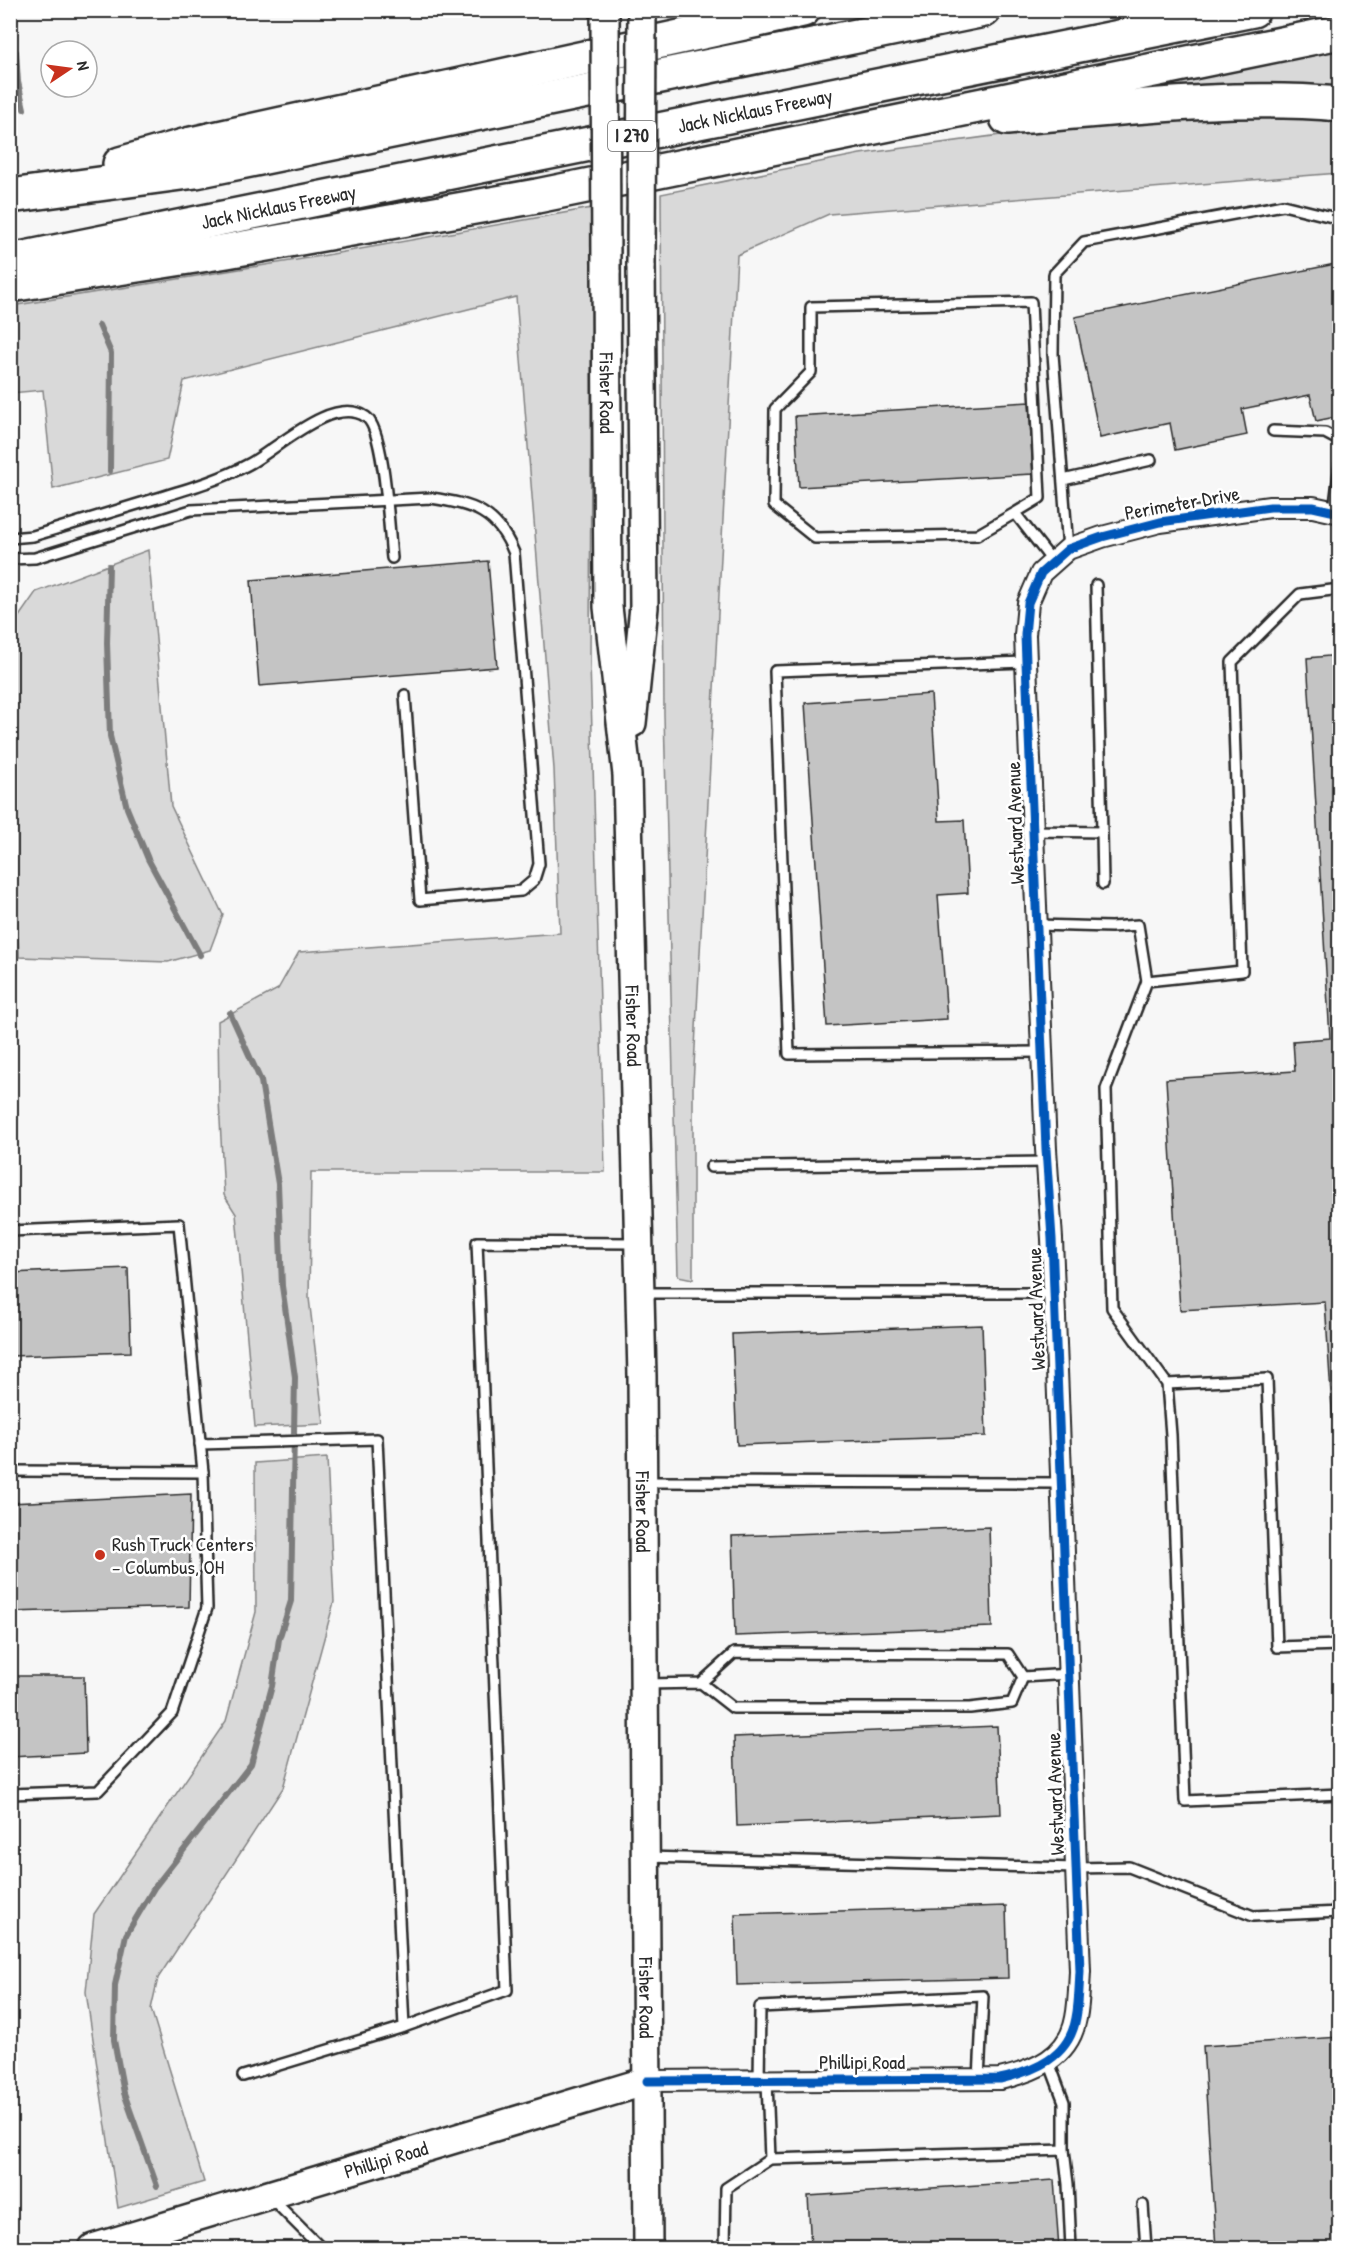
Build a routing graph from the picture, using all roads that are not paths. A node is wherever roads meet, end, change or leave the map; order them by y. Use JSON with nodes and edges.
{"nodes":[{"id":1,"x":605,"y":10,"type":"edge"},
{"id":2,"x":642,"y":10,"type":"edge"},
{"id":3,"x":803,"y":10,"type":"edge"},
{"id":4,"x":984,"y":10,"type":"edge"},
{"id":5,"x":1253,"y":10,"type":"edge"},
{"id":6,"x":1340,"y":32,"type":"edge"},
{"id":7,"x":1340,"y":104,"type":"edge"},
{"id":8,"x":853,"y":131,"type":"junction"},
{"id":9,"x":10,"y":195,"type":"edge"},
{"id":10,"x":1340,"y":219,"type":"edge"},
{"id":11,"x":10,"y":261,"type":"edge"},
{"id":12,"x":10,"y":285,"type":"edge"},
{"id":13,"x":1273,"y":431,"type":"dead end"},
{"id":14,"x":1340,"y":441,"type":"edge"},
{"id":15,"x":1151,"y":460,"type":"dead end"},
{"id":16,"x":1340,"y":465,"type":"edge"},
{"id":17,"x":1063,"y":480,"type":"junction"},
{"id":18,"x":386,"y":498,"type":"junction"},
{"id":19,"x":1337,"y":512,"type":"edge"},
{"id":20,"x":1015,"y":513,"type":"junction"},
{"id":21,"x":10,"y":538,"type":"edge"},
{"id":22,"x":1068,"y":549,"type":"junction"},
{"id":23,"x":392,"y":558,"type":"dead end"},
{"id":24,"x":10,"y":559,"type":"edge"},
{"id":25,"x":1047,"y":568,"type":"junction"},
{"id":26,"x":1096,"y":585,"type":"dead end"},
{"id":27,"x":1340,"y":589,"type":"edge"},
{"id":28,"x":1026,"y":662,"type":"junction"},
{"id":29,"x":405,"y":695,"type":"dead end"},
{"id":30,"x":627,"y":775,"type":"junction"},
{"id":31,"x":1033,"y":831,"type":"junction"},
{"id":32,"x":1102,"y":832,"type":"junction"},
{"id":33,"x":1103,"y":884,"type":"dead end"},
{"id":34,"x":1037,"y":925,"type":"junction"},
{"id":35,"x":1147,"y":981,"type":"junction"},
{"id":36,"x":1042,"y":1052,"type":"junction"},
{"id":37,"x":1047,"y":1162,"type":"junction"},
{"id":38,"x":711,"y":1167,"type":"dead end"},
{"id":39,"x":10,"y":1231,"type":"edge"},
{"id":40,"x":638,"y":1242,"type":"junction"},
{"id":41,"x":640,"y":1293,"type":"junction"},
{"id":42,"x":1054,"y":1293,"type":"junction"},
{"id":43,"x":1167,"y":1384,"type":"junction"},
{"id":44,"x":200,"y":1444,"type":"junction"},
{"id":45,"x":10,"y":1472,"type":"edge"},
{"id":46,"x":203,"y":1472,"type":"junction"},
{"id":47,"x":643,"y":1482,"type":"junction"},
{"id":48,"x":1061,"y":1483,"type":"junction"},
{"id":49,"x":1340,"y":1645,"type":"edge"},
{"id":50,"x":1069,"y":1674,"type":"junction"},
{"id":51,"x":1023,"y":1677,"type":"junction"},
{"id":52,"x":701,"y":1683,"type":"junction"},
{"id":53,"x":644,"y":1684,"type":"junction"},
{"id":54,"x":10,"y":1794,"type":"edge"},
{"id":55,"x":1340,"y":1794,"type":"edge"},
{"id":56,"x":645,"y":1857,"type":"junction"},
{"id":57,"x":1076,"y":1868,"type":"junction"},
{"id":58,"x":1340,"y":1912,"type":"edge"},
{"id":59,"x":404,"y":2027,"type":"junction"},
{"id":60,"x":1065,"y":2043,"type":"joint"},
{"id":61,"x":1049,"y":2062,"type":"junction"},
{"id":62,"x":243,"y":2076,"type":"dead end"},
{"id":63,"x":979,"y":2080,"type":"junction"},
{"id":64,"x":647,"y":2081,"type":"junction"},
{"id":65,"x":763,"y":2081,"type":"junction"},
{"id":66,"x":1064,"y":2150,"type":"junction"},
{"id":67,"x":770,"y":2159,"type":"junction"},
{"id":68,"x":268,"y":2196,"type":"junction"},
{"id":69,"x":1143,"y":2205,"type":"dead end"},
{"id":70,"x":93,"y":2248,"type":"edge"},
{"id":71,"x":321,"y":2248,"type":"edge"},
{"id":72,"x":648,"y":2248,"type":"edge"},
{"id":73,"x":725,"y":2248,"type":"edge"},
{"id":74,"x":1071,"y":2248,"type":"edge"},
{"id":75,"x":1146,"y":2248,"type":"edge"}],
"edges":[{"from":1,"to":30,"type":"main road","name":"Fisher Road","bridge":true},
{"from":2,"to":30,"type":"main road","name":"Fisher Road","bridge":true},
{"from":3,"to":9,"type":"highway"},
{"from":4,"to":9,"type":"highway"},
{"from":5,"to":11,"type":"highway","name":"Jack Nicklaus Freeway","number":"I 270"},
{"from":6,"to":8,"type":"highway"},
{"from":7,"to":8,"type":"highway"},
{"from":8,"to":12,"type":"highway"},
{"from":10,"to":17,"type":"lane"},
{"from":13,"to":14,"type":"lane"},
{"from":15,"to":17,"type":"lane"},
{"from":16,"to":19,"type":"lane"},
{"from":17,"to":22,"type":"lane"},
{"from":18,"to":21,"type":"lane"},
{"from":18,"to":23,"type":"lane"},
{"from":18,"to":24,"type":"lane"},
{"from":18,"to":29,"type":"lane"},
{"from":19,"to":22,"type":"street","name":"Perimeter Drive"},
{"from":20,"to":20,"type":"lane"},
{"from":20,"to":25,"type":"lane"},
{"from":22,"to":25,"type":"street","name":"Perimeter Drive"},
{"from":25,"to":28,"type":"street","name":"Westward Avenue"},
{"from":26,"to":32,"type":"lane"},
{"from":27,"to":35,"type":"lane"},
{"from":28,"to":31,"type":"street","name":"Westward Avenue"},
{"from":28,"to":36,"type":"lane"},
{"from":30,"to":40,"type":"main road","name":"Fisher Road"},
{"from":31,"to":32,"type":"lane"},
{"from":31,"to":34,"type":"street","name":"Westward Avenue"},
{"from":32,"to":33,"type":"lane"},
{"from":34,"to":35,"type":"lane"},
{"from":34,"to":36,"type":"street","name":"Westward Avenue"},
{"from":35,"to":43,"type":"lane"},
{"from":36,"to":37,"type":"street","name":"Westward Avenue"},
{"from":37,"to":38,"type":"lane"},
{"from":37,"to":42,"type":"street","name":"Westward Avenue"},
{"from":39,"to":44,"type":"lane"},
{"from":40,"to":41,"type":"main road","name":"Fisher Road"},
{"from":40,"to":59,"type":"lane"},
{"from":41,"to":42,"type":"lane"},
{"from":41,"to":47,"type":"main road","name":"Fisher Road"},
{"from":42,"to":48,"type":"street","name":"Westward Avenue"},
{"from":43,"to":49,"type":"lane"},
{"from":43,"to":55,"type":"lane"},
{"from":44,"to":46,"type":"lane"},
{"from":44,"to":59,"type":"lane"},
{"from":45,"to":46,"type":"lane"},
{"from":46,"to":54,"type":"lane"},
{"from":47,"to":48,"type":"lane"},
{"from":47,"to":53,"type":"main road","name":"Fisher Road"},
{"from":48,"to":50,"type":"street","name":"Westward Avenue"},
{"from":50,"to":51,"type":"lane"},
{"from":50,"to":57,"type":"street","name":"Westward Avenue"},
{"from":51,"to":52,"type":"lane"},
{"from":51,"to":52,"type":"lane"},
{"from":52,"to":53,"type":"lane"},
{"from":53,"to":56,"type":"main road","name":"Fisher Road"},
{"from":56,"to":57,"type":"lane"},
{"from":56,"to":64,"type":"main road","name":"Fisher Road"},
{"from":57,"to":58,"type":"lane"},
{"from":57,"to":60,"type":"street","name":"Westward Avenue"},
{"from":59,"to":62,"type":"lane"},
{"from":60,"to":61,"type":"street","name":"Phillipi Road"},
{"from":61,"to":63,"type":"street","name":"Phillipi Road"},
{"from":61,"to":66,"type":"lane"},
{"from":63,"to":65,"type":"street","name":"Phillipi Road"},
{"from":63,"to":65,"type":"lane"},
{"from":64,"to":65,"type":"street","name":"Phillipi Road"},
{"from":64,"to":68,"type":"main road","name":"Phillipi Road"},
{"from":64,"to":72,"type":"main road","name":"Fisher Road"},
{"from":65,"to":67,"type":"lane"},
{"from":66,"to":67,"type":"lane"},
{"from":66,"to":74,"type":"lane"},
{"from":67,"to":73,"type":"lane"},
{"from":68,"to":70,"type":"main road","name":"Phillipi Road"},
{"from":68,"to":71,"type":"lane"},
{"from":69,"to":75,"type":"lane"}]}
